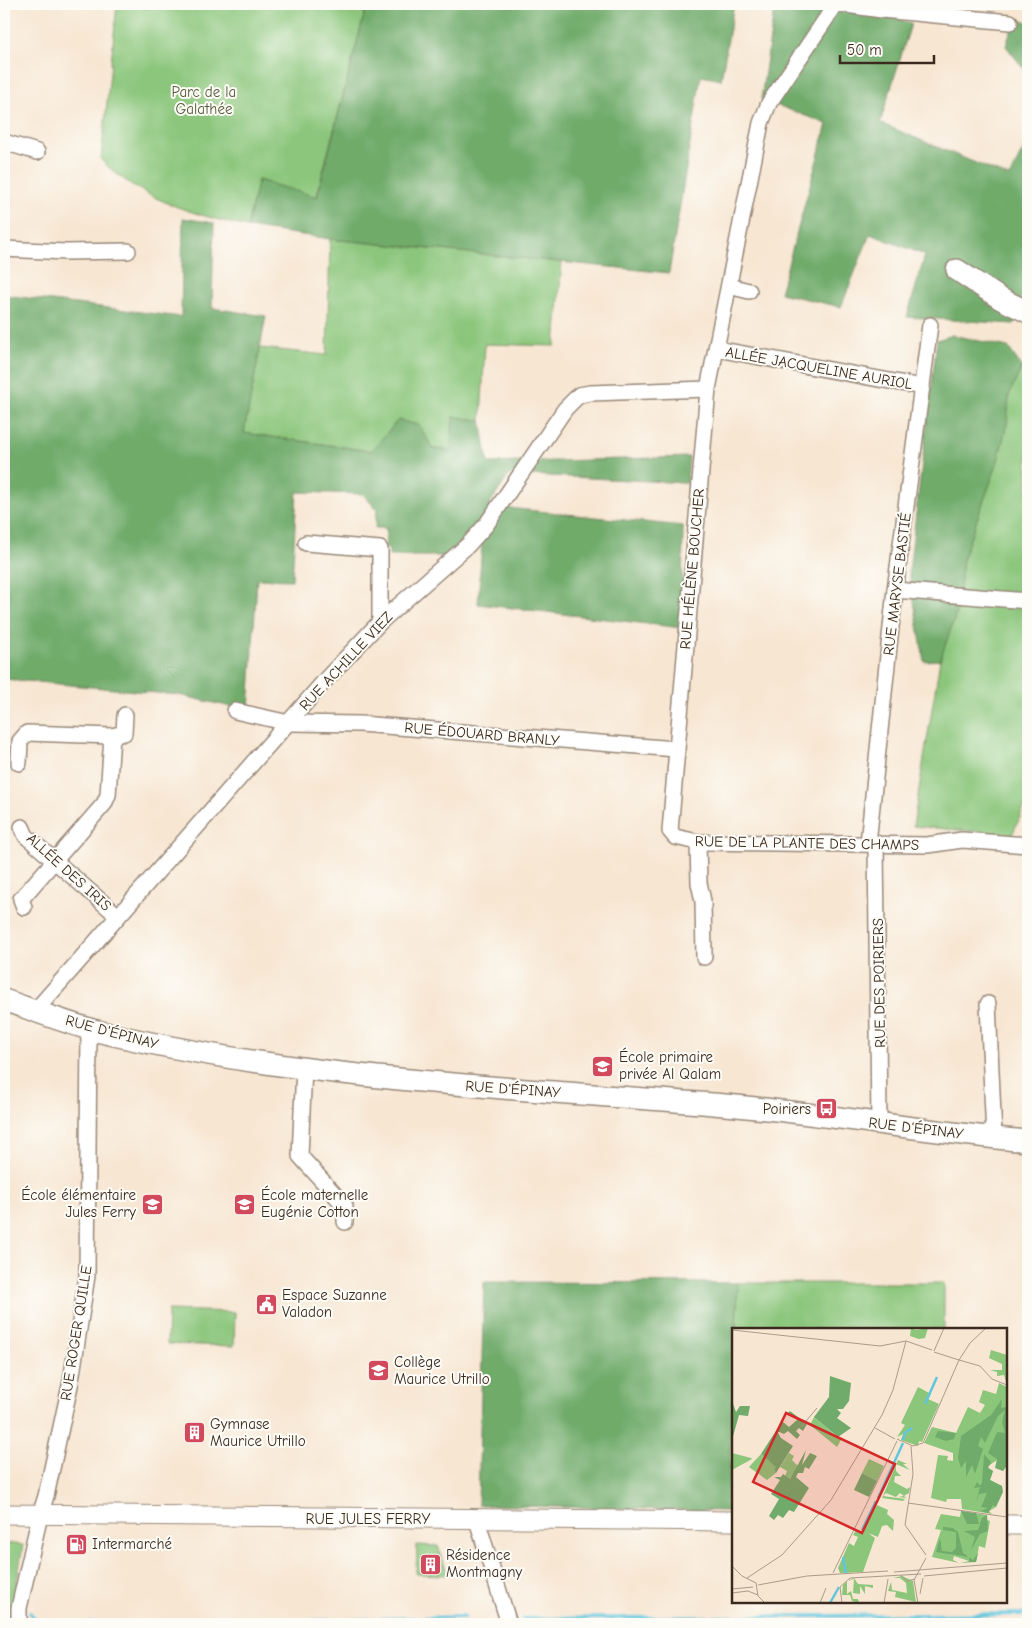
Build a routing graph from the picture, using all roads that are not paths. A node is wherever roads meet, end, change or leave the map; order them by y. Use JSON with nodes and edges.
{"nodes":[{"id":1,"x":838,"y":4,"type":"edge"},
{"id":2,"x":1010,"y":22,"type":"dead end"},
{"id":3,"x":4,"y":142,"type":"edge"},
{"id":4,"x":37,"y":152,"type":"dead end"},
{"id":5,"x":4,"y":249,"type":"edge"},
{"id":6,"x":128,"y":250,"type":"dead end"},
{"id":7,"x":957,"y":270,"type":"dead end"},
{"id":8,"x":729,"y":286,"type":"junction"},
{"id":9,"x":749,"y":291,"type":"dead end"},
{"id":10,"x":1028,"y":312,"type":"edge"},
{"id":11,"x":930,"y":325,"type":"dead end"},
{"id":12,"x":717,"y":349,"type":"junction"},
{"id":13,"x":922,"y":387,"type":"junction"},
{"id":14,"x":708,"y":389,"type":"junction"},
{"id":15,"x":306,"y":543,"type":"dead end"},
{"id":16,"x":895,"y":590,"type":"junction"},
{"id":17,"x":1028,"y":600,"type":"edge"},
{"id":18,"x":380,"y":622,"type":"junction"},
{"id":19,"x":235,"y":711,"type":"dead end"},
{"id":20,"x":125,"y":715,"type":"dead end"},
{"id":21,"x":289,"y":723,"type":"junction"},
{"id":22,"x":112,"y":736,"type":"junction"},
{"id":23,"x":676,"y":749,"type":"junction"},
{"id":24,"x":19,"y":763,"type":"dead end"},
{"id":25,"x":22,"y":827,"type":"dead end"},
{"id":26,"x":698,"y":842,"type":"junction"},
{"id":27,"x":872,"y":843,"type":"junction"},
{"id":28,"x":1028,"y":845,"type":"edge"},
{"id":29,"x":54,"y":860,"type":"junction"},
{"id":30,"x":24,"y":907,"type":"dead end"},
{"id":31,"x":118,"y":916,"type":"junction"},
{"id":32,"x":704,"y":957,"type":"dead end"},
{"id":33,"x":4,"y":1000,"type":"edge"},
{"id":34,"x":988,"y":1004,"type":"dead end"},
{"id":35,"x":36,"y":1010,"type":"junction"},
{"id":36,"x":89,"y":1029,"type":"junction"},
{"id":37,"x":304,"y":1067,"type":"junction"},
{"id":38,"x":879,"y":1123,"type":"junction"},
{"id":39,"x":994,"y":1138,"type":"junction"},
{"id":40,"x":1028,"y":1141,"type":"edge"},
{"id":41,"x":345,"y":1222,"type":"dead end"},
{"id":42,"x":4,"y":1514,"type":"edge"},
{"id":43,"x":40,"y":1515,"type":"junction"},
{"id":44,"x":476,"y":1520,"type":"junction"},
{"id":45,"x":732,"y":1521,"type":"edge"},
{"id":46,"x":1007,"y":1525,"type":"edge"},
{"id":47,"x":1028,"y":1525,"type":"edge"},
{"id":48,"x":19,"y":1624,"type":"edge"},
{"id":49,"x":509,"y":1624,"type":"edge"}],
"edges":[{"from":1,"to":2,"type":"street"},
{"from":1,"to":8,"type":"street"},
{"from":3,"to":4,"type":"street"},
{"from":5,"to":6,"type":"street"},
{"from":7,"to":10,"type":"main road"},
{"from":8,"to":9,"type":"street"},
{"from":8,"to":12,"type":"street"},
{"from":11,"to":13,"type":"street","name":"RUE MARYSE BASTIÉ"},
{"from":12,"to":13,"type":"street","name":"ALLÉE JACQUELINE AURIOL"},
{"from":12,"to":14,"type":"street"},
{"from":13,"to":16,"type":"street","name":"RUE MARYSE BASTIÉ"},
{"from":14,"to":18,"type":"street","name":"RUE ACHILLE VIEZ"},
{"from":14,"to":23,"type":"street","name":"RUE HÉLÈNE BOUCHER"},
{"from":15,"to":18,"type":"street"},
{"from":16,"to":17,"type":"street"},
{"from":16,"to":27,"type":"street","name":"RUE MARYSE BASTIÉ"},
{"from":18,"to":21,"type":"street","name":"RUE ACHILLE VIEZ"},
{"from":19,"to":21,"type":"street","name":"RUE ÉDOUARD BRANLY"},
{"from":20,"to":22,"type":"street"},
{"from":21,"to":23,"type":"street","name":"RUE ÉDOUARD BRANLY"},
{"from":21,"to":31,"type":"street","name":"RUE ACHILLE VIEZ"},
{"from":22,"to":24,"type":"street"},
{"from":22,"to":29,"type":"street"},
{"from":23,"to":26,"type":"street","name":"RUE DE LA PLANTE DES CHAMPS"},
{"from":25,"to":29,"type":"street","name":"ALLÉE DES IRIS"},
{"from":26,"to":27,"type":"street","name":"RUE DE LA PLANTE DES CHAMPS"},
{"from":26,"to":32,"type":"street"},
{"from":27,"to":28,"type":"street","name":"RUE DE LA PLANTE DES CHAMPS"},
{"from":27,"to":38,"type":"street","name":"RUE DES POIRIERS"},
{"from":29,"to":30,"type":"street"},
{"from":29,"to":31,"type":"street","name":"ALLÉE DES IRIS"},
{"from":31,"to":35,"type":"street","name":"RUE ACHILLE VIEZ"},
{"from":33,"to":35,"type":"main road","name":"RUE D'ÉPINAY"},
{"from":34,"to":39,"type":"street"},
{"from":35,"to":36,"type":"main road","name":"RUE D'ÉPINAY"},
{"from":36,"to":37,"type":"main road","name":"RUE D'ÉPINAY"},
{"from":36,"to":43,"type":"street","name":"RUE ROGER QUILLE"},
{"from":37,"to":38,"type":"main road","name":"RUE D'ÉPINAY"},
{"from":37,"to":41,"type":"street"},
{"from":38,"to":39,"type":"main road","name":"RUE D'ÉPINAY"},
{"from":39,"to":40,"type":"main road","name":"RUE D'ÉPINAY"},
{"from":42,"to":43,"type":"street","name":"RUE JULES FERRY"},
{"from":43,"to":44,"type":"street","name":"RUE JULES FERRY"},
{"from":43,"to":48,"type":"street","name":"RUE ROGER QUILLE"},
{"from":44,"to":45,"type":"street","name":"RUE JULES FERRY"},
{"from":44,"to":49,"type":"street"},
{"from":46,"to":47,"type":"street"}]}
